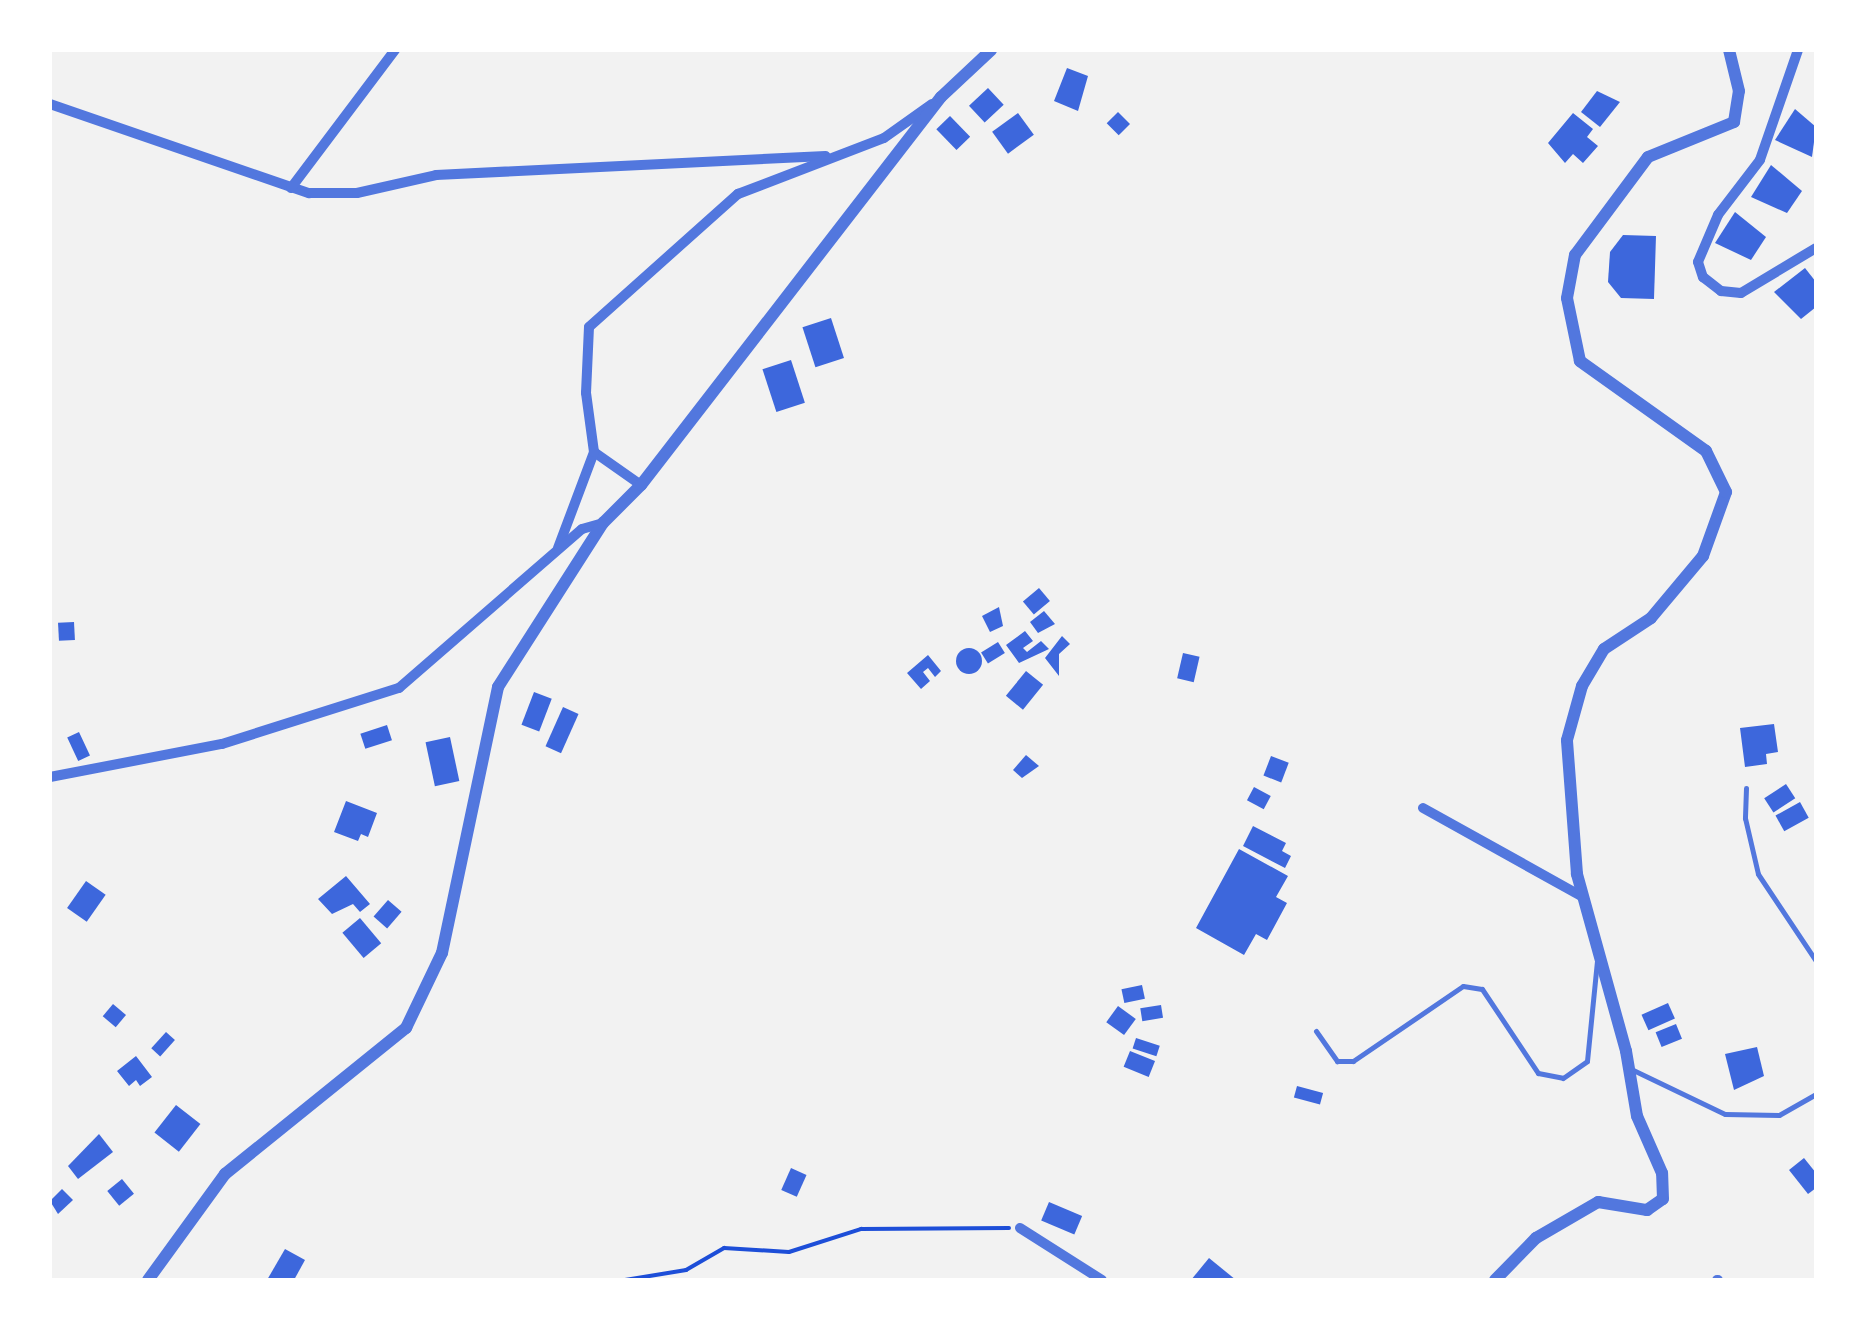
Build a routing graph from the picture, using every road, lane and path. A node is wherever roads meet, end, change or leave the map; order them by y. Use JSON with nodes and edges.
{"nodes":[{"id":1,"x":394,"y":50,"type":"edge"},
{"id":2,"x":991,"y":50,"type":"edge"},
{"id":3,"x":1729,"y":50,"type":"edge"},
{"id":4,"x":1798,"y":50,"type":"edge"},
{"id":5,"x":941,"y":97,"type":"junction"},
{"id":6,"x":50,"y":104,"type":"edge"},
{"id":7,"x":826,"y":156,"type":"junction"},
{"id":8,"x":291,"y":188,"type":"junction"},
{"id":9,"x":1816,"y":248,"type":"edge"},
{"id":10,"x":594,"y":452,"type":"junction"},
{"id":11,"x":641,"y":485,"type":"junction"},
{"id":12,"x":603,"y":523,"type":"junction"},
{"id":13,"x":558,"y":548,"type":"junction"},
{"id":14,"x":50,"y":777,"type":"edge"},
{"id":15,"x":1746,"y":788,"type":"dead end"},
{"id":16,"x":1423,"y":808,"type":"dead end"},
{"id":17,"x":1583,"y":896,"type":"junction"},
{"id":18,"x":1597,"y":954,"type":"junction"},
{"id":19,"x":1816,"y":961,"type":"edge"},
{"id":20,"x":1316,"y":1032,"type":"dead end"},
{"id":21,"x":1629,"y":1068,"type":"junction"},
{"id":22,"x":1816,"y":1094,"type":"edge"},
{"id":23,"x":1020,"y":1228,"type":"joint"},
{"id":24,"x":148,"y":1280,"type":"edge"},
{"id":25,"x":625,"y":1280,"type":"edge"},
{"id":26,"x":1102,"y":1280,"type":"edge"},
{"id":27,"x":1495,"y":1280,"type":"edge"}],
"edges":[{"from":1,"to":8,"type":"street"},
{"from":2,"to":5,"type":"street"},
{"from":3,"to":17,"type":"street"},
{"from":4,"to":9,"type":"street"},
{"from":5,"to":7,"type":"street"},
{"from":5,"to":11,"type":"street"},
{"from":6,"to":8,"type":"street"},
{"from":7,"to":8,"type":"street"},
{"from":7,"to":10,"type":"street"},
{"from":10,"to":11,"type":"street"},
{"from":10,"to":13,"type":"street"},
{"from":11,"to":12,"type":"street"},
{"from":12,"to":13,"type":"street"},
{"from":12,"to":24,"type":"street"},
{"from":13,"to":14,"type":"street"},
{"from":15,"to":19,"type":"lane"},
{"from":16,"to":17,"type":"street"},
{"from":17,"to":18,"type":"street"},
{"from":18,"to":20,"type":"lane"},
{"from":18,"to":21,"type":"street"},
{"from":21,"to":22,"type":"lane"},
{"from":21,"to":27,"type":"street"},
{"from":23,"to":25,"type":"path"},
{"from":23,"to":26,"type":"street"}]}
